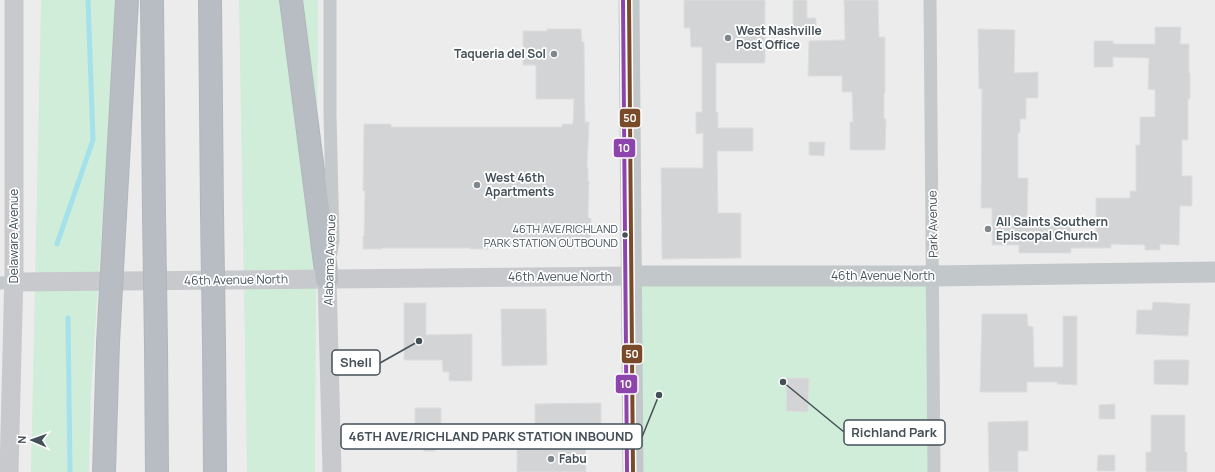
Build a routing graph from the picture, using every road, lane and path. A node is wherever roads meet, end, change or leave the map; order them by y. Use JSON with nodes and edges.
{"nodes":[{"id":1,"x":14,"y":0,"type":"edge"},
{"id":2,"x":127,"y":0,"type":"edge"},
{"id":3,"x":152,"y":0,"type":"edge"},
{"id":4,"x":210,"y":0,"type":"edge"},
{"id":5,"x":291,"y":0,"type":"edge"},
{"id":6,"x":330,"y":0,"type":"edge"},
{"id":7,"x":629,"y":0,"type":"edge"},
{"id":8,"x":930,"y":0,"type":"edge"},
{"id":9,"x":1215,"y":272,"type":"edge"},
{"id":10,"x":631,"y":276,"type":"junction"},
{"id":11,"x":933,"y":276,"type":"junction"},
{"id":12,"x":327,"y":278,"type":"junction"},
{"id":13,"x":7,"y":282,"type":"edge"},
{"id":14,"x":9,"y":472,"type":"edge"},
{"id":15,"x":104,"y":472,"type":"edge"},
{"id":16,"x":157,"y":472,"type":"edge"},
{"id":17,"x":215,"y":472,"type":"edge"},
{"id":18,"x":332,"y":472,"type":"edge"},
{"id":19,"x":633,"y":472,"type":"edge"},
{"id":20,"x":934,"y":472,"type":"edge"}],
"edges":[{"from":1,"to":13,"type":"main road","name":"Delaware Avenue"},
{"from":2,"to":15,"type":"highway","bridge":true},
{"from":3,"to":16,"type":"highway","bridge":true},
{"from":4,"to":17,"type":"highway","bridge":true},
{"from":5,"to":12,"type":"highway"},
{"from":6,"to":12,"type":"street","name":"Alabama Avenue"},
{"from":7,"to":10,"type":"main road"},
{"from":8,"to":11,"type":"street","name":"Park Avenue"},
{"from":9,"to":11,"type":"main road","name":"46th Avenue North"},
{"from":10,"to":11,"type":"main road","name":"46th Avenue North"},
{"from":10,"to":12,"type":"main road","name":"46th Avenue North"},
{"from":10,"to":19,"type":"main road"},
{"from":11,"to":20,"type":"street","name":"Park Avenue"},
{"from":12,"to":13,"type":"main road","name":"46th Avenue North"},
{"from":12,"to":18,"type":"main road","name":"Alabama Avenue"},
{"from":13,"to":14,"type":"main road","name":"Delaware Avenue"}]}
